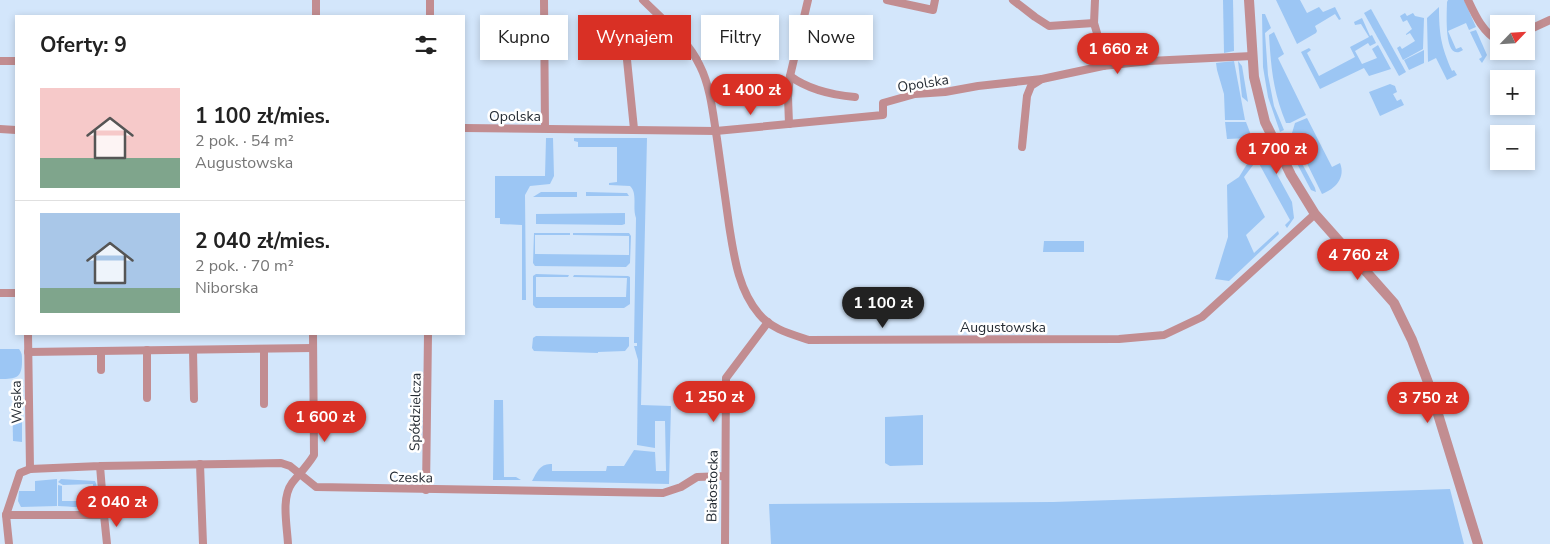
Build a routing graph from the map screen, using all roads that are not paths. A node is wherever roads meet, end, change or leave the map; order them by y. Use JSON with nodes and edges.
{"nodes":[{"id":1,"x":316,"y":0,"type":"edge"},
{"id":2,"x":430,"y":0,"type":"edge"},
{"id":3,"x":544,"y":0,"type":"edge"},
{"id":4,"x":643,"y":0,"type":"edge"},
{"id":5,"x":808,"y":0,"type":"edge"},
{"id":6,"x":887,"y":0,"type":"edge"},
{"id":7,"x":935,"y":0,"type":"edge"},
{"id":8,"x":1013,"y":0,"type":"edge"},
{"id":9,"x":1095,"y":0,"type":"edge"},
{"id":10,"x":1248,"y":0,"type":"edge"},
{"id":11,"x":1468,"y":0,"type":"edge"},
{"id":12,"x":316,"y":15,"type":"edge"},
{"id":13,"x":430,"y":15,"type":"edge"},
{"id":14,"x":1550,"y":20,"type":"edge"},
{"id":15,"x":1094,"y":23,"type":"junction"},
{"id":16,"x":1535,"y":27,"type":"edge"},
{"id":17,"x":1490,"y":36,"type":"edge"},
{"id":18,"x":1252,"y":56,"type":"junction"},
{"id":19,"x":627,"y":60,"type":"edge"},
{"id":20,"x":0,"y":61,"type":"edge"},
{"id":21,"x":15,"y":61,"type":"edge"},
{"id":22,"x":1104,"y":66,"type":"junction"},
{"id":23,"x":790,"y":76,"type":"junction"},
{"id":24,"x":1042,"y":79,"type":"junction"},
{"id":25,"x":855,"y":97,"type":"dead end"},
{"id":26,"x":789,"y":124,"type":"junction"},
{"id":27,"x":465,"y":128,"type":"edge"},
{"id":28,"x":545,"y":128,"type":"junction"},
{"id":29,"x":634,"y":129,"type":"junction"},
{"id":30,"x":0,"y":130,"type":"edge"},
{"id":31,"x":15,"y":130,"type":"edge"},
{"id":32,"x":716,"y":131,"type":"junction"},
{"id":33,"x":1022,"y":147,"type":"dead end"},
{"id":34,"x":1315,"y":214,"type":"junction"},
{"id":35,"x":0,"y":293,"type":"edge"},
{"id":36,"x":15,"y":293,"type":"edge"},
{"id":37,"x":768,"y":322,"type":"junction"},
{"id":38,"x":28,"y":335,"type":"edge"},
{"id":39,"x":313,"y":335,"type":"edge"},
{"id":40,"x":428,"y":335,"type":"edge"},
{"id":41,"x":313,"y":348,"type":"junction"},
{"id":42,"x":264,"y":349,"type":"junction"},
{"id":43,"x":147,"y":350,"type":"junction"},
{"id":44,"x":194,"y":350,"type":"junction"},
{"id":45,"x":28,"y":352,"type":"junction"},
{"id":46,"x":101,"y":352,"type":"junction"},
{"id":47,"x":101,"y":370,"type":"dead end"},
{"id":48,"x":148,"y":398,"type":"dead end"},
{"id":49,"x":194,"y":399,"type":"dead end"},
{"id":50,"x":264,"y":404,"type":"dead end"},
{"id":51,"x":200,"y":464,"type":"junction"},
{"id":52,"x":100,"y":466,"type":"junction"},
{"id":53,"x":30,"y":469,"type":"junction"},
{"id":54,"x":300,"y":474,"type":"junction"},
{"id":55,"x":725,"y":476,"type":"junction"},
{"id":56,"x":426,"y":490,"type":"junction"},
{"id":57,"x":6,"y":515,"type":"junction"},
{"id":58,"x":104,"y":515,"type":"junction"},
{"id":59,"x":9,"y":544,"type":"edge"},
{"id":60,"x":107,"y":544,"type":"edge"},
{"id":61,"x":203,"y":544,"type":"edge"},
{"id":62,"x":288,"y":544,"type":"edge"},
{"id":63,"x":725,"y":544,"type":"edge"},
{"id":64,"x":1478,"y":544,"type":"edge"}],
"edges":[{"from":1,"to":12,"type":"street"},
{"from":2,"to":13,"type":"street"},
{"from":3,"to":28,"type":"street"},
{"from":4,"to":32,"type":"street","name":"Augustowska"},
{"from":5,"to":23,"type":"street"},
{"from":6,"to":7,"type":"street"},
{"from":8,"to":15,"type":"street"},
{"from":9,"to":15,"type":"street"},
{"from":10,"to":18,"type":"street"},
{"from":11,"to":17,"type":"street"},
{"from":14,"to":16,"type":"street"},
{"from":15,"to":22,"type":"street"},
{"from":18,"to":22,"type":"street","name":"Opolska"},
{"from":18,"to":34,"type":"street"},
{"from":19,"to":29,"type":"street"},
{"from":20,"to":21,"type":"street"},
{"from":22,"to":24,"type":"street","name":"Opolska"},
{"from":23,"to":25,"type":"street"},
{"from":23,"to":26,"type":"street"},
{"from":24,"to":26,"type":"street","name":"Opolska"},
{"from":24,"to":33,"type":"street"},
{"from":26,"to":32,"type":"street","name":"Opolska"},
{"from":27,"to":28,"type":"street","name":"Opolska"},
{"from":28,"to":29,"type":"street","name":"Opolska"},
{"from":29,"to":32,"type":"street","name":"Opolska"},
{"from":30,"to":31,"type":"street"},
{"from":32,"to":37,"type":"street","name":"Augustowska"},
{"from":34,"to":37,"type":"street","name":"Augustowska"},
{"from":34,"to":64,"type":"street"},
{"from":35,"to":36,"type":"street"},
{"from":37,"to":55,"type":"street","name":"Białostocka"},
{"from":38,"to":45,"type":"street","name":"Wąska"},
{"from":39,"to":41,"type":"street"},
{"from":40,"to":56,"type":"street","name":"Spółdzielcza"},
{"from":41,"to":42,"type":"street"},
{"from":41,"to":54,"type":"street"},
{"from":42,"to":44,"type":"street"},
{"from":42,"to":50,"type":"street"},
{"from":43,"to":44,"type":"street"},
{"from":43,"to":46,"type":"street"},
{"from":43,"to":48,"type":"street"},
{"from":44,"to":49,"type":"street"},
{"from":45,"to":46,"type":"street"},
{"from":45,"to":53,"type":"street","name":"Wąska"},
{"from":46,"to":47,"type":"street"},
{"from":51,"to":52,"type":"street","name":"Czeska"},
{"from":51,"to":54,"type":"street","name":"Czeska"},
{"from":51,"to":61,"type":"street"},
{"from":52,"to":53,"type":"street","name":"Czeska"},
{"from":52,"to":58,"type":"street"},
{"from":53,"to":57,"type":"street"},
{"from":54,"to":56,"type":"street","name":"Czeska"},
{"from":54,"to":62,"type":"street"},
{"from":55,"to":56,"type":"street","name":"Czeska"},
{"from":55,"to":63,"type":"street","name":"Białostocka"},
{"from":57,"to":58,"type":"street"},
{"from":57,"to":59,"type":"street"},
{"from":58,"to":60,"type":"street"}]}
